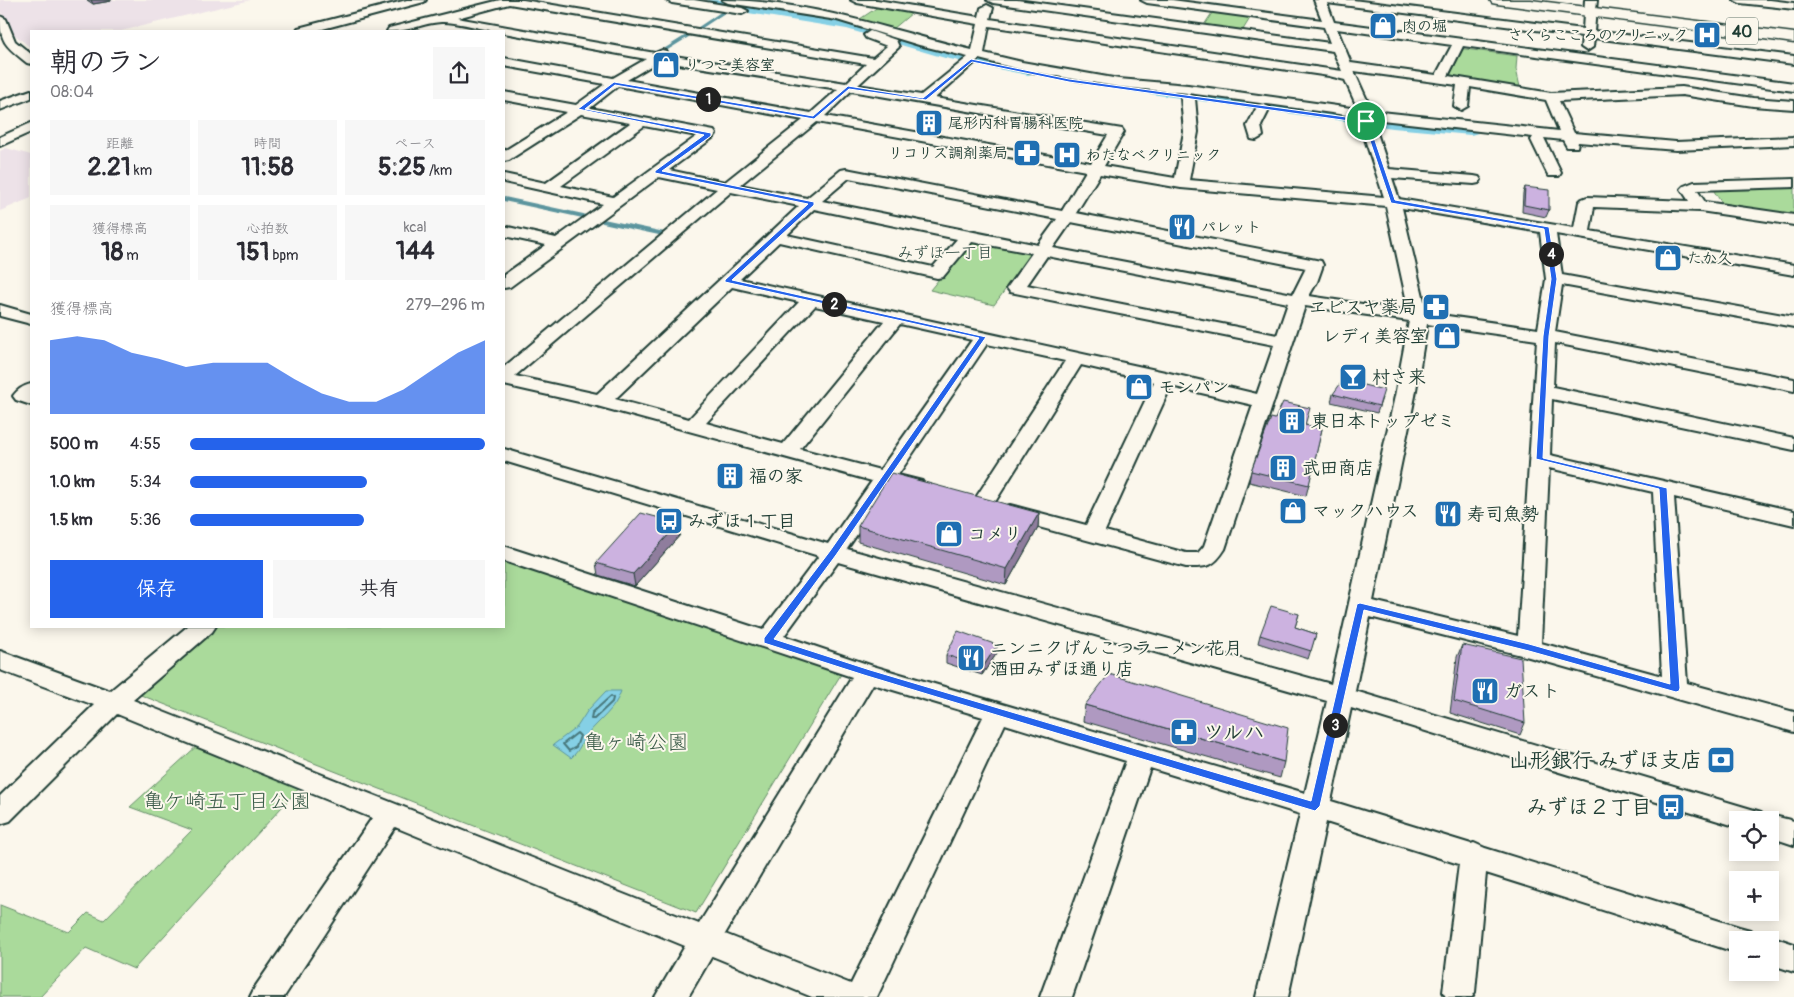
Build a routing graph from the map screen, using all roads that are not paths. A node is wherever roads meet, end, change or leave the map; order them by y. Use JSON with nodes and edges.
{"nodes":[{"id":1,"x":420,"y":0,"type":"edge"},
{"id":2,"x":511,"y":0,"type":"edge"},
{"id":3,"x":672,"y":0,"type":"edge"},
{"id":4,"x":857,"y":0,"type":"edge"},
{"id":5,"x":991,"y":0,"type":"edge"},
{"id":6,"x":1147,"y":0,"type":"edge"},
{"id":7,"x":1320,"y":0,"type":"edge"},
{"id":8,"x":1327,"y":0,"type":"edge"},
{"id":9,"x":1497,"y":0,"type":"edge"},
{"id":10,"x":1530,"y":0,"type":"edge"},
{"id":11,"x":1740,"y":0,"type":"edge"},
{"id":12,"x":1211,"y":4,"type":"edge"},
{"id":13,"x":731,"y":5,"type":"edge"},
{"id":14,"x":1059,"y":5,"type":"edge"},
{"id":15,"x":1590,"y":6,"type":"edge"},
{"id":16,"x":1794,"y":6,"type":"edge"},
{"id":17,"x":346,"y":7,"type":"dead end"},
{"id":18,"x":0,"y":19,"type":"edge"},
{"id":19,"x":444,"y":19,"type":"junction"},
{"id":20,"x":984,"y":21,"type":"junction"},
{"id":21,"x":1328,"y":25,"type":"junction"},
{"id":22,"x":320,"y":26,"type":"junction"},
{"id":23,"x":1192,"y":28,"type":"junction"},
{"id":24,"x":306,"y":30,"type":"edge"},
{"id":25,"x":340,"y":30,"type":"edge"},
{"id":26,"x":397,"y":30,"type":"edge"},
{"id":27,"x":1036,"y":30,"type":"junction"},
{"id":28,"x":698,"y":32,"type":"junction"},
{"id":29,"x":1794,"y":32,"type":"edge"},
{"id":30,"x":1588,"y":34,"type":"junction"},
{"id":31,"x":1794,"y":38,"type":"edge"},
{"id":32,"x":1458,"y":42,"type":"junction"},
{"id":33,"x":5,"y":44,"type":"edge"},
{"id":34,"x":1338,"y":48,"type":"junction"},
{"id":35,"x":1176,"y":50,"type":"junction"},
{"id":36,"x":657,"y":57,"type":"junction"},
{"id":37,"x":974,"y":58,"type":"junction"},
{"id":38,"x":30,"y":59,"type":"edge"},
{"id":39,"x":1585,"y":60,"type":"junction"},
{"id":40,"x":1794,"y":60,"type":"edge"},
{"id":41,"x":505,"y":62,"type":"edge"},
{"id":42,"x":874,"y":62,"type":"junction"},
{"id":43,"x":1348,"y":71,"type":"junction"},
{"id":44,"x":1440,"y":79,"type":"junction"},
{"id":45,"x":1464,"y":82,"type":"junction"},
{"id":46,"x":614,"y":83,"type":"junction"},
{"id":47,"x":848,"y":87,"type":"junction"},
{"id":48,"x":1794,"y":87,"type":"edge"},
{"id":49,"x":30,"y":94,"type":"edge"},
{"id":50,"x":510,"y":97,"type":"edge"},
{"id":51,"x":1188,"y":98,"type":"junction"},
{"id":52,"x":1551,"y":98,"type":"junction"},
{"id":53,"x":924,"y":99,"type":"junction"},
{"id":54,"x":1794,"y":105,"type":"edge"},
{"id":55,"x":0,"y":106,"type":"edge"},
{"id":56,"x":1263,"y":108,"type":"junction"},
{"id":57,"x":580,"y":109,"type":"junction"},
{"id":58,"x":1466,"y":115,"type":"junction"},
{"id":59,"x":814,"y":118,"type":"junction"},
{"id":60,"x":1367,"y":118,"type":"junction"},
{"id":61,"x":642,"y":122,"type":"junction"},
{"id":62,"x":30,"y":127,"type":"edge"},
{"id":63,"x":1256,"y":136,"type":"dead end"},
{"id":64,"x":1538,"y":140,"type":"junction"},
{"id":65,"x":1569,"y":140,"type":"junction"},
{"id":66,"x":1794,"y":141,"type":"edge"},
{"id":67,"x":0,"y":142,"type":"edge"},
{"id":68,"x":505,"y":142,"type":"edge"},
{"id":69,"x":520,"y":146,"type":"junction"},
{"id":70,"x":1794,"y":148,"type":"edge"},
{"id":71,"x":505,"y":156,"type":"edge"},
{"id":72,"x":1095,"y":170,"type":"junction"},
{"id":73,"x":657,"y":172,"type":"junction"},
{"id":74,"x":1383,"y":173,"type":"junction"},
{"id":75,"x":1554,"y":173,"type":"dead end"},
{"id":76,"x":505,"y":178,"type":"edge"},
{"id":77,"x":1474,"y":180,"type":"dead end"},
{"id":78,"x":1794,"y":183,"type":"edge"},
{"id":79,"x":1181,"y":184,"type":"junction"},
{"id":80,"x":729,"y":186,"type":"junction"},
{"id":81,"x":548,"y":188,"type":"junction"},
{"id":82,"x":616,"y":202,"type":"junction"},
{"id":83,"x":1393,"y":202,"type":"junction"},
{"id":84,"x":812,"y":204,"type":"junction"},
{"id":85,"x":1700,"y":206,"type":"junction"},
{"id":86,"x":1067,"y":216,"type":"junction"},
{"id":87,"x":1794,"y":220,"type":"edge"},
{"id":88,"x":1547,"y":228,"type":"junction"},
{"id":89,"x":505,"y":231,"type":"edge"},
{"id":90,"x":1580,"y":234,"type":"junction"},
{"id":91,"x":968,"y":236,"type":"junction"},
{"id":92,"x":776,"y":237,"type":"junction"},
{"id":93,"x":558,"y":243,"type":"junction"},
{"id":94,"x":1042,"y":251,"type":"junction"},
{"id":95,"x":1794,"y":270,"type":"edge"},
{"id":96,"x":1554,"y":279,"type":"junction"},
{"id":97,"x":727,"y":281,"type":"junction"},
{"id":98,"x":505,"y":282,"type":"edge"},
{"id":99,"x":812,"y":299,"type":"junction"},
{"id":100,"x":1298,"y":300,"type":"junction"},
{"id":101,"x":0,"y":310,"type":"edge"},
{"id":102,"x":1419,"y":317,"type":"junction"},
{"id":103,"x":896,"y":318,"type":"junction"},
{"id":104,"x":30,"y":319,"type":"edge"},
{"id":105,"x":1794,"y":322,"type":"edge"},
{"id":106,"x":1546,"y":336,"type":"junction"},
{"id":107,"x":983,"y":337,"type":"junction"},
{"id":108,"x":1284,"y":342,"type":"junction"},
{"id":109,"x":1076,"y":358,"type":"junction"},
{"id":110,"x":505,"y":377,"type":"edge"},
{"id":111,"x":505,"y":378,"type":"edge"},
{"id":112,"x":1165,"y":378,"type":"junction"},
{"id":113,"x":1794,"y":385,"type":"edge"},
{"id":114,"x":30,"y":391,"type":"edge"},
{"id":115,"x":1543,"y":391,"type":"junction"},
{"id":116,"x":30,"y":399,"type":"edge"},
{"id":117,"x":600,"y":401,"type":"junction"},
{"id":118,"x":1264,"y":402,"type":"junction"},
{"id":119,"x":692,"y":427,"type":"junction"},
{"id":120,"x":1794,"y":444,"type":"edge"},
{"id":121,"x":787,"y":452,"type":"junction"},
{"id":122,"x":505,"y":455,"type":"edge"},
{"id":123,"x":1540,"y":459,"type":"junction"},
{"id":124,"x":885,"y":478,"type":"junction"},
{"id":125,"x":1663,"y":488,"type":"junction"},
{"id":126,"x":934,"y":491,"type":"edge"},
{"id":127,"x":1794,"y":518,"type":"edge"},
{"id":128,"x":1093,"y":533,"type":"junction"},
{"id":129,"x":505,"y":553,"type":"edge"},
{"id":130,"x":833,"y":553,"type":"junction"},
{"id":131,"x":1360,"y":606,"type":"junction"},
{"id":132,"x":202,"y":628,"type":"edge"},
{"id":133,"x":768,"y":640,"type":"junction"},
{"id":134,"x":1529,"y":648,"type":"junction"},
{"id":135,"x":0,"y":660,"type":"edge"},
{"id":136,"x":867,"y":673,"type":"junction"},
{"id":137,"x":1676,"y":688,"type":"junction"},
{"id":138,"x":1341,"y":696,"type":"junction"},
{"id":139,"x":113,"y":702,"type":"junction"},
{"id":140,"x":998,"y":712,"type":"junction"},
{"id":141,"x":1794,"y":722,"type":"edge"},
{"id":142,"x":1141,"y":755,"type":"junction"},
{"id":143,"x":1315,"y":806,"type":"junction"},
{"id":144,"x":0,"y":813,"type":"edge"},
{"id":145,"x":390,"y":813,"type":"junction"},
{"id":146,"x":1729,"y":813,"type":"edge"},
{"id":147,"x":1779,"y":829,"type":"edge"},
{"id":148,"x":1794,"y":833,"type":"edge"},
{"id":149,"x":1474,"y":855,"type":"junction"},
{"id":150,"x":1729,"y":937,"type":"edge"},
{"id":151,"x":706,"y":939,"type":"junction"},
{"id":152,"x":1779,"y":953,"type":"edge"},
{"id":153,"x":1794,"y":958,"type":"edge"},
{"id":154,"x":1463,"y":995,"type":"edge"},
{"id":155,"x":266,"y":997,"type":"edge"},
{"id":156,"x":672,"y":997,"type":"edge"},
{"id":157,"x":848,"y":997,"type":"edge"},
{"id":158,"x":860,"y":997,"type":"edge"},
{"id":159,"x":1056,"y":997,"type":"edge"},
{"id":160,"x":1272,"y":997,"type":"edge"}],
"edges":[{"from":1,"to":22,"type":"street"},
{"from":2,"to":19,"type":"street"},
{"from":2,"to":28,"type":"street"},
{"from":3,"to":13,"type":"street"},
{"from":4,"to":20,"type":"street"},
{"from":5,"to":14,"type":"street"},
{"from":5,"to":20,"type":"street"},
{"from":6,"to":12,"type":"street"},
{"from":7,"to":21,"type":"street"},
{"from":8,"to":30,"type":"street"},
{"from":9,"to":15,"type":"main road","number":"40"},
{"from":10,"to":15,"type":"main road","number":"40"},
{"from":11,"to":16,"type":"street"},
{"from":12,"to":21,"type":"street"},
{"from":12,"to":23,"type":"street"},
{"from":13,"to":28,"type":"street"},
{"from":13,"to":37,"type":"street"},
{"from":13,"to":42,"type":"street"},
{"from":14,"to":23,"type":"street"},
{"from":14,"to":27,"type":"street"},
{"from":15,"to":29,"type":"main road","number":"40"},
{"from":15,"to":30,"type":"street"},
{"from":15,"to":31,"type":"main road","number":"40"},
{"from":17,"to":22,"type":"street"},
{"from":18,"to":33,"type":"street"},
{"from":19,"to":26,"type":"street"},
{"from":19,"to":36,"type":"street"},
{"from":20,"to":27,"type":"street"},
{"from":20,"to":37,"type":"street"},
{"from":21,"to":32,"type":"street"},
{"from":21,"to":34,"type":"street"},
{"from":22,"to":24,"type":"street"},
{"from":22,"to":25,"type":"street"},
{"from":23,"to":34,"type":"street"},
{"from":23,"to":35,"type":"street"},
{"from":27,"to":35,"type":"street"},
{"from":28,"to":36,"type":"street"},
{"from":28,"to":42,"type":"street"},
{"from":30,"to":39,"type":"street"},
{"from":30,"to":40,"type":"street"},
{"from":32,"to":39,"type":"street"},
{"from":32,"to":44,"type":"street"},
{"from":33,"to":38,"type":"street"},
{"from":34,"to":43,"type":"street"},
{"from":35,"to":43,"type":"street"},
{"from":36,"to":46,"type":"street"},
{"from":36,"to":47,"type":"street"},
{"from":37,"to":51,"type":"street"},
{"from":37,"to":53,"type":"street"},
{"from":37,"to":60,"type":"street"},
{"from":39,"to":48,"type":"street"},
{"from":41,"to":46,"type":"street"},
{"from":42,"to":47,"type":"street"},
{"from":43,"to":44,"type":"street"},
{"from":43,"to":60,"type":"street"},
{"from":44,"to":45,"type":"street"},
{"from":45,"to":52,"type":"street"},
{"from":45,"to":58,"type":"street"},
{"from":46,"to":57,"type":"street"},
{"from":46,"to":59,"type":"street"},
{"from":47,"to":53,"type":"street"},
{"from":47,"to":59,"type":"street"},
{"from":49,"to":55,"type":"street"},
{"from":50,"to":57,"type":"street"},
{"from":51,"to":56,"type":"street"},
{"from":51,"to":79,"type":"street"},
{"from":52,"to":54,"type":"street"},
{"from":52,"to":65,"type":"street"},
{"from":53,"to":72,"type":"street"},
{"from":56,"to":60,"type":"street"},
{"from":56,"to":63,"type":"street"},
{"from":57,"to":61,"type":"street"},
{"from":57,"to":69,"type":"street"},
{"from":58,"to":60,"type":"street"},
{"from":58,"to":65,"type":"street"},
{"from":59,"to":72,"type":"street"},
{"from":59,"to":80,"type":"street"},
{"from":60,"to":64,"type":"street"},
{"from":60,"to":74,"type":"street"},
{"from":61,"to":73,"type":"street"},
{"from":61,"to":81,"type":"street"},
{"from":62,"to":67,"type":"street"},
{"from":64,"to":65,"type":"street"},
{"from":64,"to":75,"type":"street"},
{"from":65,"to":66,"type":"street"},
{"from":65,"to":70,"type":"street"},
{"from":68,"to":69,"type":"street"},
{"from":69,"to":71,"type":"street"},
{"from":72,"to":79,"type":"street"},
{"from":72,"to":86,"type":"street"},
{"from":73,"to":80,"type":"street"},
{"from":73,"to":82,"type":"street"},
{"from":74,"to":77,"type":"street"},
{"from":74,"to":83,"type":"street"},
{"from":76,"to":81,"type":"street"},
{"from":78,"to":85,"type":"street"},
{"from":79,"to":83,"type":"street"},
{"from":80,"to":84,"type":"street"},
{"from":80,"to":110,"type":"street"},
{"from":81,"to":82,"type":"street"},
{"from":82,"to":93,"type":"street"},
{"from":83,"to":88,"type":"street"},
{"from":83,"to":102,"type":"street"},
{"from":84,"to":86,"type":"street"},
{"from":84,"to":91,"type":"street"},
{"from":84,"to":92,"type":"street"},
{"from":85,"to":87,"type":"street"},
{"from":85,"to":90,"type":"street"},
{"from":86,"to":94,"type":"street"},
{"from":86,"to":100,"type":"street"},
{"from":88,"to":90,"type":"street"},
{"from":88,"to":96,"type":"street"},
{"from":89,"to":93,"type":"street"},
{"from":90,"to":95,"type":"street"},
{"from":91,"to":92,"type":"street"},
{"from":91,"to":94,"type":"street"},
{"from":92,"to":97,"type":"street"},
{"from":93,"to":98,"type":"street"},
{"from":94,"to":100,"type":"street"},
{"from":94,"to":108,"type":"street"},
{"from":96,"to":105,"type":"street"},
{"from":96,"to":106,"type":"street"},
{"from":97,"to":99,"type":"street"},
{"from":97,"to":117,"type":"street"},
{"from":99,"to":103,"type":"street"},
{"from":99,"to":119,"type":"street"},
{"from":100,"to":102,"type":"street"},
{"from":100,"to":108,"type":"street"},
{"from":101,"to":104,"type":"street"},
{"from":102,"to":106,"type":"street"},
{"from":102,"to":131,"type":"street"},
{"from":103,"to":107,"type":"street"},
{"from":103,"to":121,"type":"street"},
{"from":106,"to":113,"type":"street"},
{"from":106,"to":115,"type":"street"},
{"from":107,"to":109,"type":"street"},
{"from":107,"to":124,"type":"street"},
{"from":108,"to":118,"type":"street"},
{"from":109,"to":112,"type":"street"},
{"from":109,"to":128,"type":"street"},
{"from":111,"to":117,"type":"street"},
{"from":112,"to":118,"type":"street"},
{"from":112,"to":128,"type":"street"},
{"from":114,"to":116,"type":"street"},
{"from":115,"to":120,"type":"street"},
{"from":115,"to":123,"type":"street"},
{"from":117,"to":119,"type":"street"},
{"from":118,"to":128,"type":"street"},
{"from":119,"to":121,"type":"street"},
{"from":121,"to":124,"type":"street"},
{"from":122,"to":130,"type":"street"},
{"from":123,"to":125,"type":"street"},
{"from":123,"to":134,"type":"street"},
{"from":124,"to":126,"type":"street"},
{"from":124,"to":130,"type":"street"},
{"from":125,"to":127,"type":"street"},
{"from":125,"to":137,"type":"street"},
{"from":129,"to":133,"type":"street"},
{"from":130,"to":133,"type":"street"},
{"from":130,"to":138,"type":"street"},
{"from":131,"to":134,"type":"street"},
{"from":131,"to":138,"type":"street"},
{"from":132,"to":139,"type":"street"},
{"from":133,"to":136,"type":"street"},
{"from":134,"to":137,"type":"street"},
{"from":135,"to":139,"type":"street"},
{"from":136,"to":140,"type":"street"},
{"from":136,"to":151,"type":"street"},
{"from":137,"to":141,"type":"street"},
{"from":138,"to":143,"type":"street"},
{"from":138,"to":146,"type":"street"},
{"from":139,"to":144,"type":"street"},
{"from":139,"to":145,"type":"street"},
{"from":140,"to":142,"type":"street"},
{"from":140,"to":158,"type":"street"},
{"from":142,"to":143,"type":"street"},
{"from":142,"to":159,"type":"street"},
{"from":143,"to":149,"type":"street"},
{"from":143,"to":160,"type":"street"},
{"from":145,"to":151,"type":"street"},
{"from":145,"to":155,"type":"street"},
{"from":147,"to":148,"type":"street"},
{"from":149,"to":150,"type":"street"},
{"from":149,"to":154,"type":"street"},
{"from":151,"to":156,"type":"street"},
{"from":151,"to":157,"type":"street"},
{"from":152,"to":153,"type":"street"}]}
